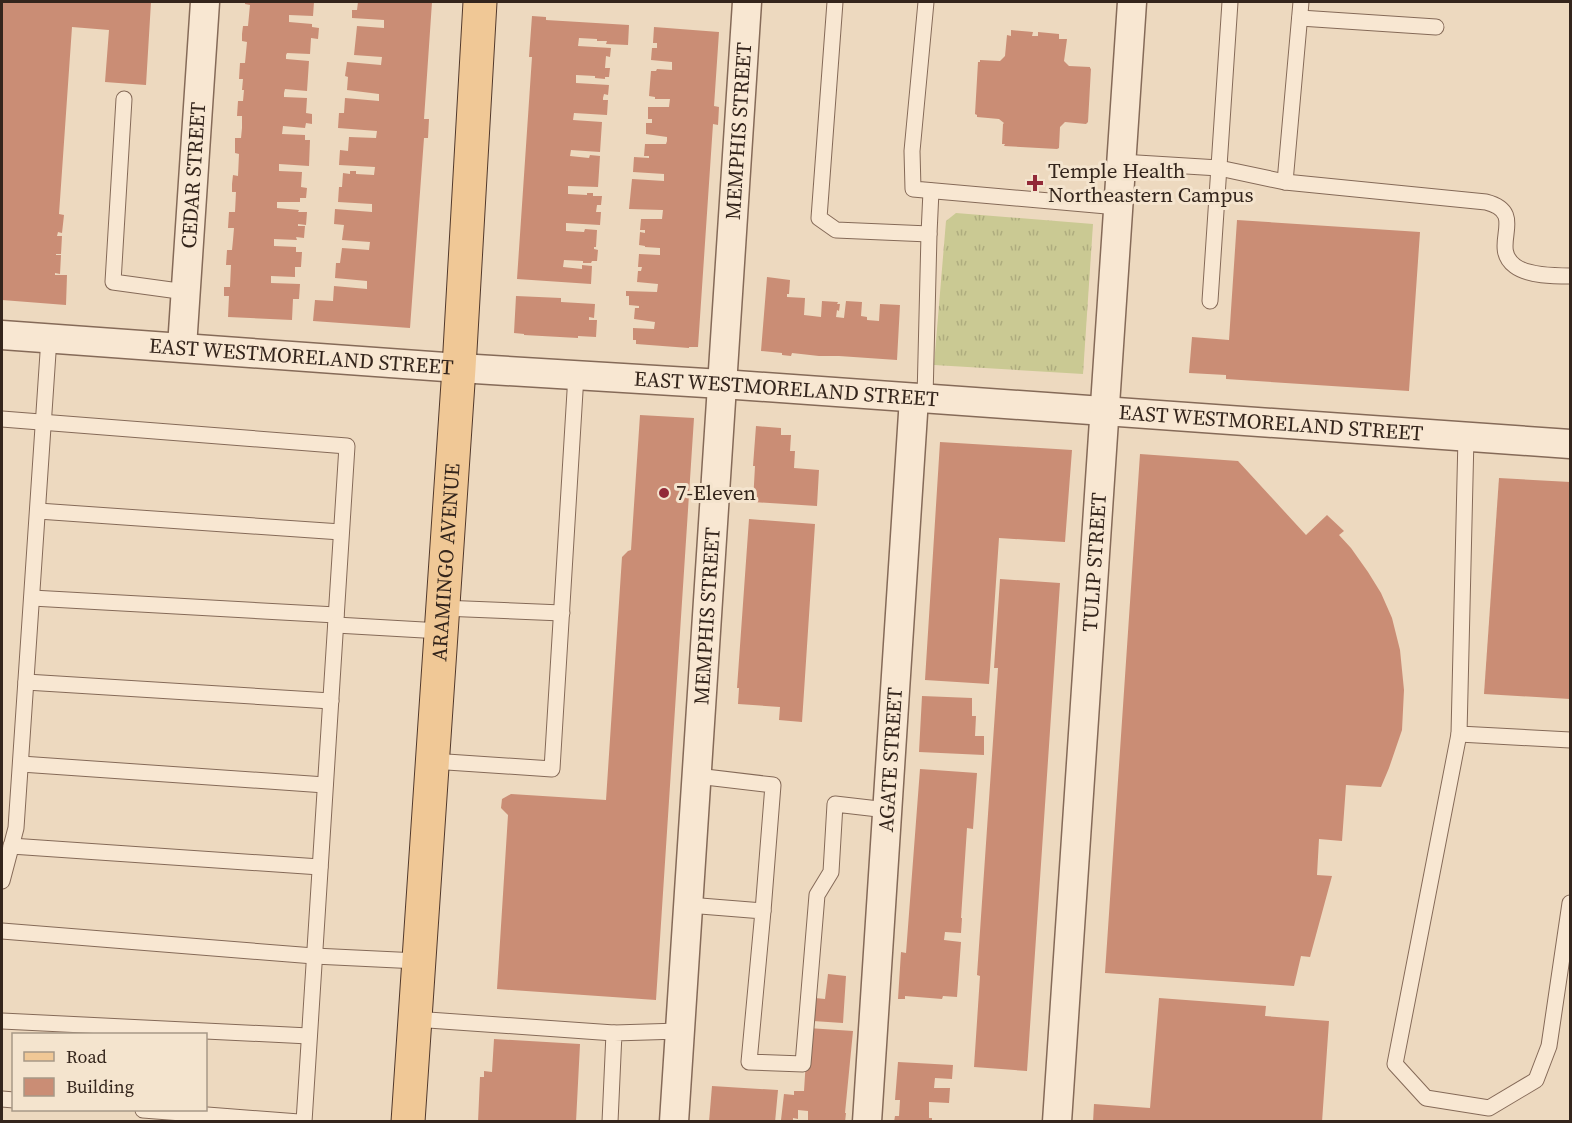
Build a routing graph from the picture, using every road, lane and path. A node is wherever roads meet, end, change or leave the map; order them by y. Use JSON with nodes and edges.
{"nodes":[{"id":1,"x":205,"y":2,"type":"edge"},
{"id":2,"x":480,"y":2,"type":"edge"},
{"id":3,"x":747,"y":2,"type":"edge"},
{"id":4,"x":835,"y":2,"type":"edge"},
{"id":5,"x":926,"y":2,"type":"edge"},
{"id":6,"x":1132,"y":2,"type":"edge"},
{"id":7,"x":1230,"y":2,"type":"edge"},
{"id":8,"x":1302,"y":2,"type":"edge"},
{"id":9,"x":1300,"y":18,"type":"junction"},
{"id":10,"x":1436,"y":27,"type":"dead end"},
{"id":11,"x":124,"y":99,"type":"dead end"},
{"id":12,"x":1121,"y":162,"type":"junction"},
{"id":13,"x":1220,"y":168,"type":"junction"},
{"id":14,"x":1285,"y":182,"type":"junction"},
{"id":15,"x":931,"y":190,"type":"junction"},
{"id":16,"x":1118,"y":207,"type":"junction"},
{"id":17,"x":929,"y":234,"type":"junction"},
{"id":18,"x":1570,"y":276,"type":"edge"},
{"id":19,"x":186,"y":292,"type":"junction"},
{"id":20,"x":1209,"y":301,"type":"dead end"},
{"id":21,"x":2,"y":335,"type":"edge"},
{"id":22,"x":49,"y":338,"type":"junction"},
{"id":23,"x":182,"y":347,"type":"junction"},
{"id":24,"x":459,"y":368,"type":"junction"},
{"id":25,"x":576,"y":375,"type":"junction"},
{"id":26,"x":722,"y":384,"type":"junction"},
{"id":27,"x":919,"y":398,"type":"junction"},
{"id":28,"x":1104,"y":411,"type":"junction"},
{"id":29,"x":2,"y":419,"type":"edge"},
{"id":30,"x":44,"y":423,"type":"junction"},
{"id":31,"x":1466,"y":437,"type":"junction"},
{"id":32,"x":1570,"y":444,"type":"edge"},
{"id":33,"x":38,"y":511,"type":"junction"},
{"id":34,"x":341,"y":532,"type":"junction"},
{"id":35,"x":32,"y":598,"type":"junction"},
{"id":36,"x":562,"y":613,"type":"junction"},
{"id":37,"x":336,"y":620,"type":"junction"},
{"id":38,"x":441,"y":620,"type":"junction"},
{"id":39,"x":26,"y":682,"type":"junction"},
{"id":40,"x":331,"y":701,"type":"junction"},
{"id":41,"x":1459,"y":734,"type":"junction"},
{"id":42,"x":1570,"y":740,"type":"edge"},
{"id":43,"x":432,"y":761,"type":"junction"},
{"id":44,"x":21,"y":764,"type":"junction"},
{"id":45,"x":697,"y":776,"type":"junction"},
{"id":46,"x":326,"y":785,"type":"junction"},
{"id":47,"x":887,"y":810,"type":"junction"},
{"id":48,"x":11,"y":846,"type":"junction"},
{"id":49,"x":320,"y":867,"type":"junction"},
{"id":50,"x":2,"y":881,"type":"edge"},
{"id":51,"x":1570,"y":903,"type":"edge"},
{"id":52,"x":688,"y":905,"type":"junction"},
{"id":53,"x":763,"y":911,"type":"junction"},
{"id":54,"x":2,"y":931,"type":"edge"},
{"id":55,"x":314,"y":956,"type":"junction"},
{"id":56,"x":418,"y":961,"type":"junction"},
{"id":57,"x":414,"y":1019,"type":"junction"},
{"id":58,"x":2,"y":1021,"type":"edge"},
{"id":59,"x":680,"y":1031,"type":"junction"},
{"id":60,"x":614,"y":1033,"type":"junction"},
{"id":61,"x":309,"y":1036,"type":"junction"},
{"id":62,"x":156,"y":1111,"type":"edge"},
{"id":63,"x":299,"y":1122,"type":"edge"},
{"id":64,"x":304,"y":1122,"type":"edge"},
{"id":65,"x":408,"y":1122,"type":"edge"},
{"id":66,"x":610,"y":1122,"type":"edge"},
{"id":67,"x":674,"y":1122,"type":"edge"},
{"id":68,"x":867,"y":1122,"type":"edge"},
{"id":69,"x":1057,"y":1122,"type":"edge"}],
"edges":[{"from":1,"to":19,"type":"street","name":"CEDAR STREET"},
{"from":2,"to":24,"type":"main road","name":"ARAMINGO AVENUE"},
{"from":3,"to":26,"type":"street","name":"MEMPHIS STREET"},
{"from":4,"to":17,"type":"lane"},
{"from":5,"to":15,"type":"lane"},
{"from":6,"to":12,"type":"street","name":"TULIP STREET"},
{"from":7,"to":13,"type":"lane"},
{"from":8,"to":9,"type":"lane"},
{"from":9,"to":10,"type":"lane"},
{"from":9,"to":14,"type":"lane"},
{"from":11,"to":19,"type":"lane"},
{"from":12,"to":13,"type":"lane"},
{"from":12,"to":16,"type":"street","name":"TULIP STREET"},
{"from":13,"to":14,"type":"lane"},
{"from":13,"to":20,"type":"lane"},
{"from":14,"to":18,"type":"lane"},
{"from":15,"to":16,"type":"lane"},
{"from":15,"to":17,"type":"lane"},
{"from":16,"to":28,"type":"street","name":"TULIP STREET"},
{"from":17,"to":27,"type":"lane"},
{"from":19,"to":23,"type":"street","name":"CEDAR STREET"},
{"from":21,"to":22,"type":"street","name":"EAST WESTMORELAND STREET"},
{"from":22,"to":23,"type":"street","name":"EAST WESTMORELAND STREET"},
{"from":22,"to":30,"type":"lane"},
{"from":23,"to":24,"type":"street","name":"EAST WESTMORELAND STREET"},
{"from":24,"to":25,"type":"street","name":"EAST WESTMORELAND STREET"},
{"from":24,"to":38,"type":"main road","name":"ARAMINGO AVENUE"},
{"from":25,"to":26,"type":"street","name":"EAST WESTMORELAND STREET"},
{"from":25,"to":36,"type":"lane"},
{"from":26,"to":27,"type":"street","name":"EAST WESTMORELAND STREET"},
{"from":26,"to":45,"type":"street","name":"MEMPHIS STREET"},
{"from":27,"to":28,"type":"street","name":"EAST WESTMORELAND STREET"},
{"from":27,"to":47,"type":"street","name":"AGATE STREET"},
{"from":28,"to":31,"type":"street","name":"EAST WESTMORELAND STREET"},
{"from":28,"to":69,"type":"street","name":"TULIP STREET"},
{"from":29,"to":30,"type":"lane"},
{"from":30,"to":33,"type":"lane"},
{"from":30,"to":34,"type":"lane"},
{"from":31,"to":32,"type":"street","name":"EAST WESTMORELAND STREET"},
{"from":31,"to":41,"type":"lane"},
{"from":33,"to":34,"type":"lane"},
{"from":33,"to":35,"type":"lane"},
{"from":34,"to":37,"type":"lane"},
{"from":35,"to":37,"type":"lane"},
{"from":35,"to":39,"type":"lane"},
{"from":36,"to":38,"type":"lane"},
{"from":36,"to":43,"type":"lane"},
{"from":37,"to":38,"type":"lane"},
{"from":37,"to":40,"type":"lane"},
{"from":38,"to":43,"type":"main road","name":"ARAMINGO AVENUE"},
{"from":39,"to":40,"type":"lane"},
{"from":39,"to":44,"type":"lane"},
{"from":40,"to":46,"type":"lane"},
{"from":41,"to":42,"type":"lane"},
{"from":41,"to":51,"type":"lane"},
{"from":43,"to":56,"type":"main road","name":"ARAMINGO AVENUE"},
{"from":44,"to":46,"type":"lane"},
{"from":44,"to":48,"type":"lane"},
{"from":45,"to":52,"type":"street","name":"MEMPHIS STREET"},
{"from":45,"to":53,"type":"lane"},
{"from":46,"to":49,"type":"lane"},
{"from":47,"to":53,"type":"lane"},
{"from":47,"to":68,"type":"street","name":"AGATE STREET"},
{"from":48,"to":49,"type":"lane"},
{"from":48,"to":50,"type":"lane"},
{"from":49,"to":55,"type":"lane"},
{"from":52,"to":53,"type":"lane"},
{"from":52,"to":59,"type":"street","name":"MEMPHIS STREET"},
{"from":54,"to":55,"type":"lane"},
{"from":55,"to":56,"type":"lane"},
{"from":55,"to":61,"type":"lane"},
{"from":56,"to":57,"type":"main road","name":"ARAMINGO AVENUE"},
{"from":57,"to":60,"type":"lane"},
{"from":57,"to":65,"type":"main road","name":"ARAMINGO AVENUE"},
{"from":58,"to":61,"type":"lane"},
{"from":59,"to":60,"type":"lane"},
{"from":59,"to":67,"type":"street","name":"MEMPHIS STREET"},
{"from":60,"to":66,"type":"lane"},
{"from":61,"to":64,"type":"lane"},
{"from":62,"to":63,"type":"lane"}]}
